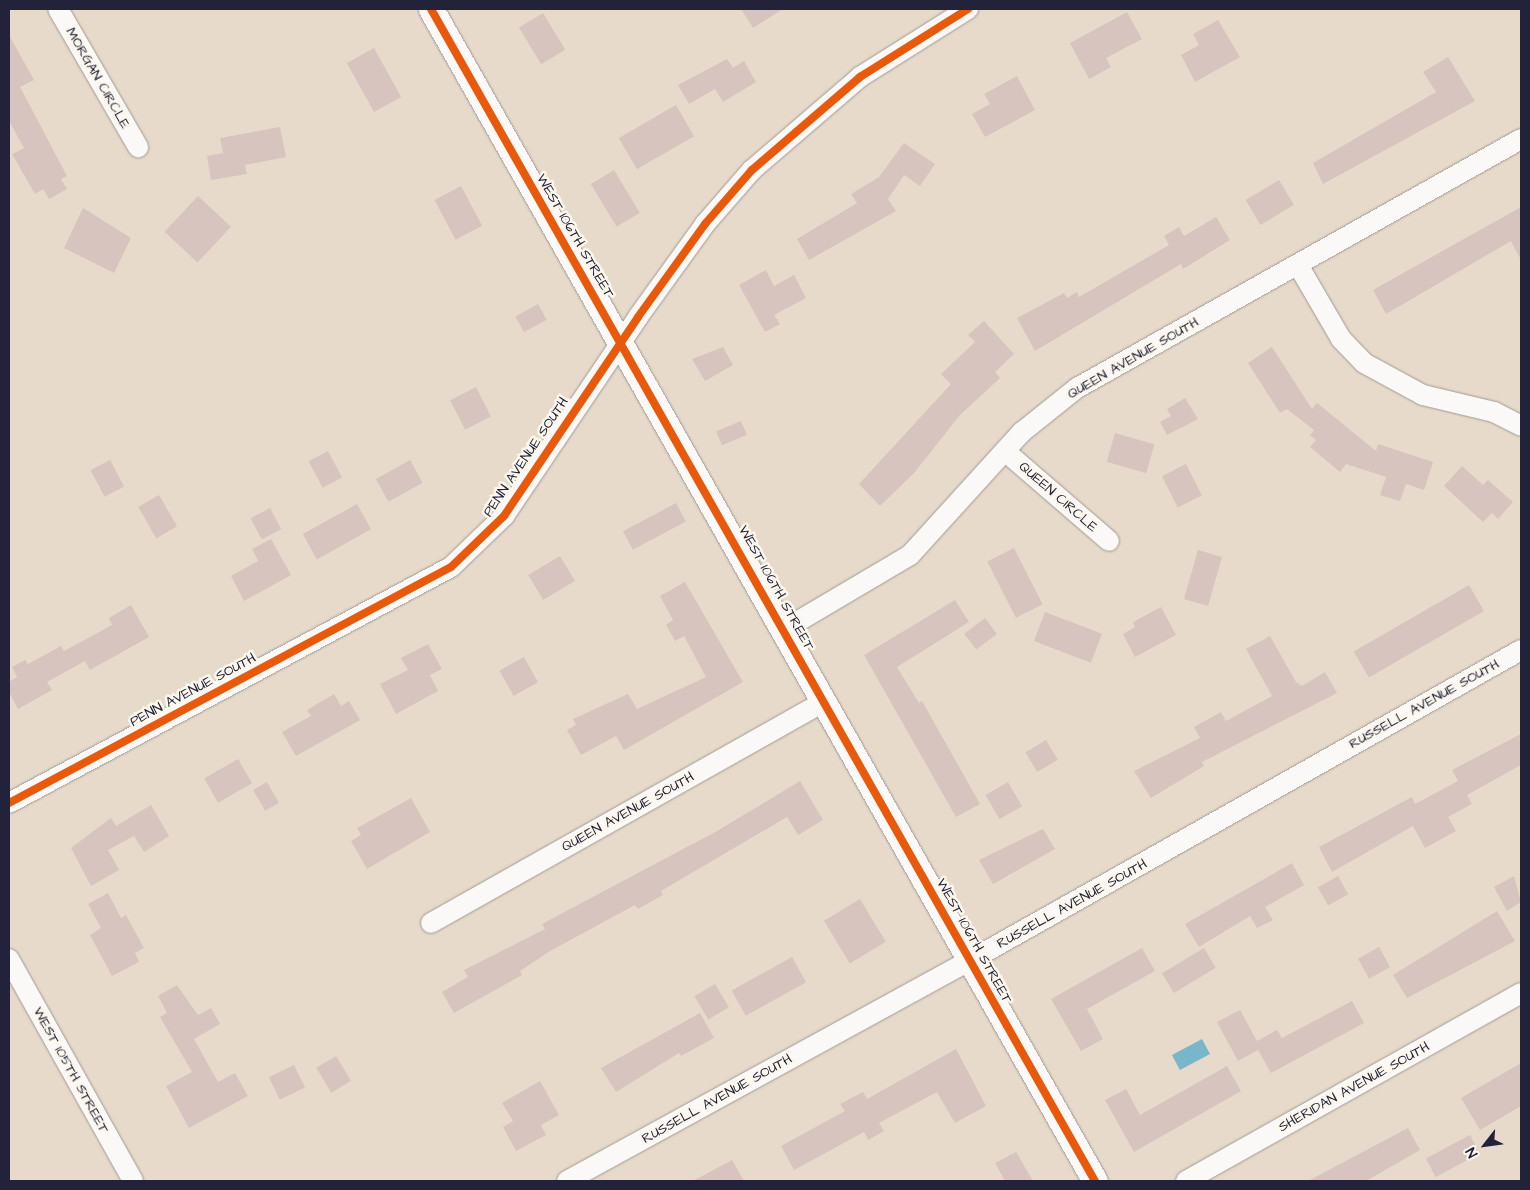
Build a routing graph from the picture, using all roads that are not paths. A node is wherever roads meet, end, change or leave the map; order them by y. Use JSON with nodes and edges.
{"nodes":[{"id":1,"x":58,"y":9,"type":"edge"},
{"id":2,"x":431,"y":9,"type":"edge"},
{"id":3,"x":968,"y":9,"type":"edge"},
{"id":4,"x":1521,"y":139,"type":"edge"},
{"id":5,"x":138,"y":147,"type":"dead end"},
{"id":6,"x":1298,"y":264,"type":"junction"},
{"id":7,"x":621,"y":341,"type":"junction"},
{"id":8,"x":1521,"y":426,"type":"edge"},
{"id":9,"x":1006,"y":452,"type":"junction"},
{"id":10,"x":1109,"y":542,"type":"dead end"},
{"id":11,"x":784,"y":629,"type":"junction"},
{"id":12,"x":1521,"y":650,"type":"edge"},
{"id":13,"x":825,"y":702,"type":"junction"},
{"id":14,"x":9,"y":803,"type":"edge"},
{"id":15,"x":431,"y":923,"type":"dead end"},
{"id":16,"x":9,"y":959,"type":"edge"},
{"id":17,"x":971,"y":960,"type":"junction"},
{"id":18,"x":1521,"y":993,"type":"edge"},
{"id":19,"x":133,"y":1181,"type":"edge"},
{"id":20,"x":567,"y":1181,"type":"edge"},
{"id":21,"x":1095,"y":1181,"type":"edge"},
{"id":22,"x":1186,"y":1181,"type":"edge"}],
"edges":[{"from":1,"to":5,"type":"street","name":"MORGAN CIRCLE"},
{"from":2,"to":7,"type":"street","name":"WEST 106TH STREET"},
{"from":3,"to":7,"type":"street","name":"PENN AVENUE SOUTH"},
{"from":4,"to":6,"type":"street","name":"QUEEN AVENUE SOUTH"},
{"from":6,"to":8,"type":"street"},
{"from":6,"to":9,"type":"street","name":"QUEEN AVENUE SOUTH"},
{"from":7,"to":11,"type":"street","name":"WEST 106TH STREET"},
{"from":7,"to":14,"type":"street","name":"PENN AVENUE SOUTH"},
{"from":9,"to":10,"type":"street","name":"QUEEN CIRCLE"},
{"from":9,"to":11,"type":"street","name":"QUEEN AVENUE SOUTH"},
{"from":11,"to":13,"type":"street","name":"WEST 106TH STREET"},
{"from":12,"to":17,"type":"street","name":"RUSSELL AVENUE SOUTH"},
{"from":13,"to":15,"type":"street","name":"QUEEN AVENUE SOUTH"},
{"from":13,"to":17,"type":"street","name":"WEST 106TH STREET"},
{"from":16,"to":19,"type":"street","name":"WEST 105TH STREET"},
{"from":17,"to":20,"type":"street","name":"RUSSELL AVENUE SOUTH"},
{"from":17,"to":21,"type":"street","name":"WEST 106TH STREET"},
{"from":18,"to":22,"type":"street","name":"SHERIDAN AVENUE SOUTH"}]}
